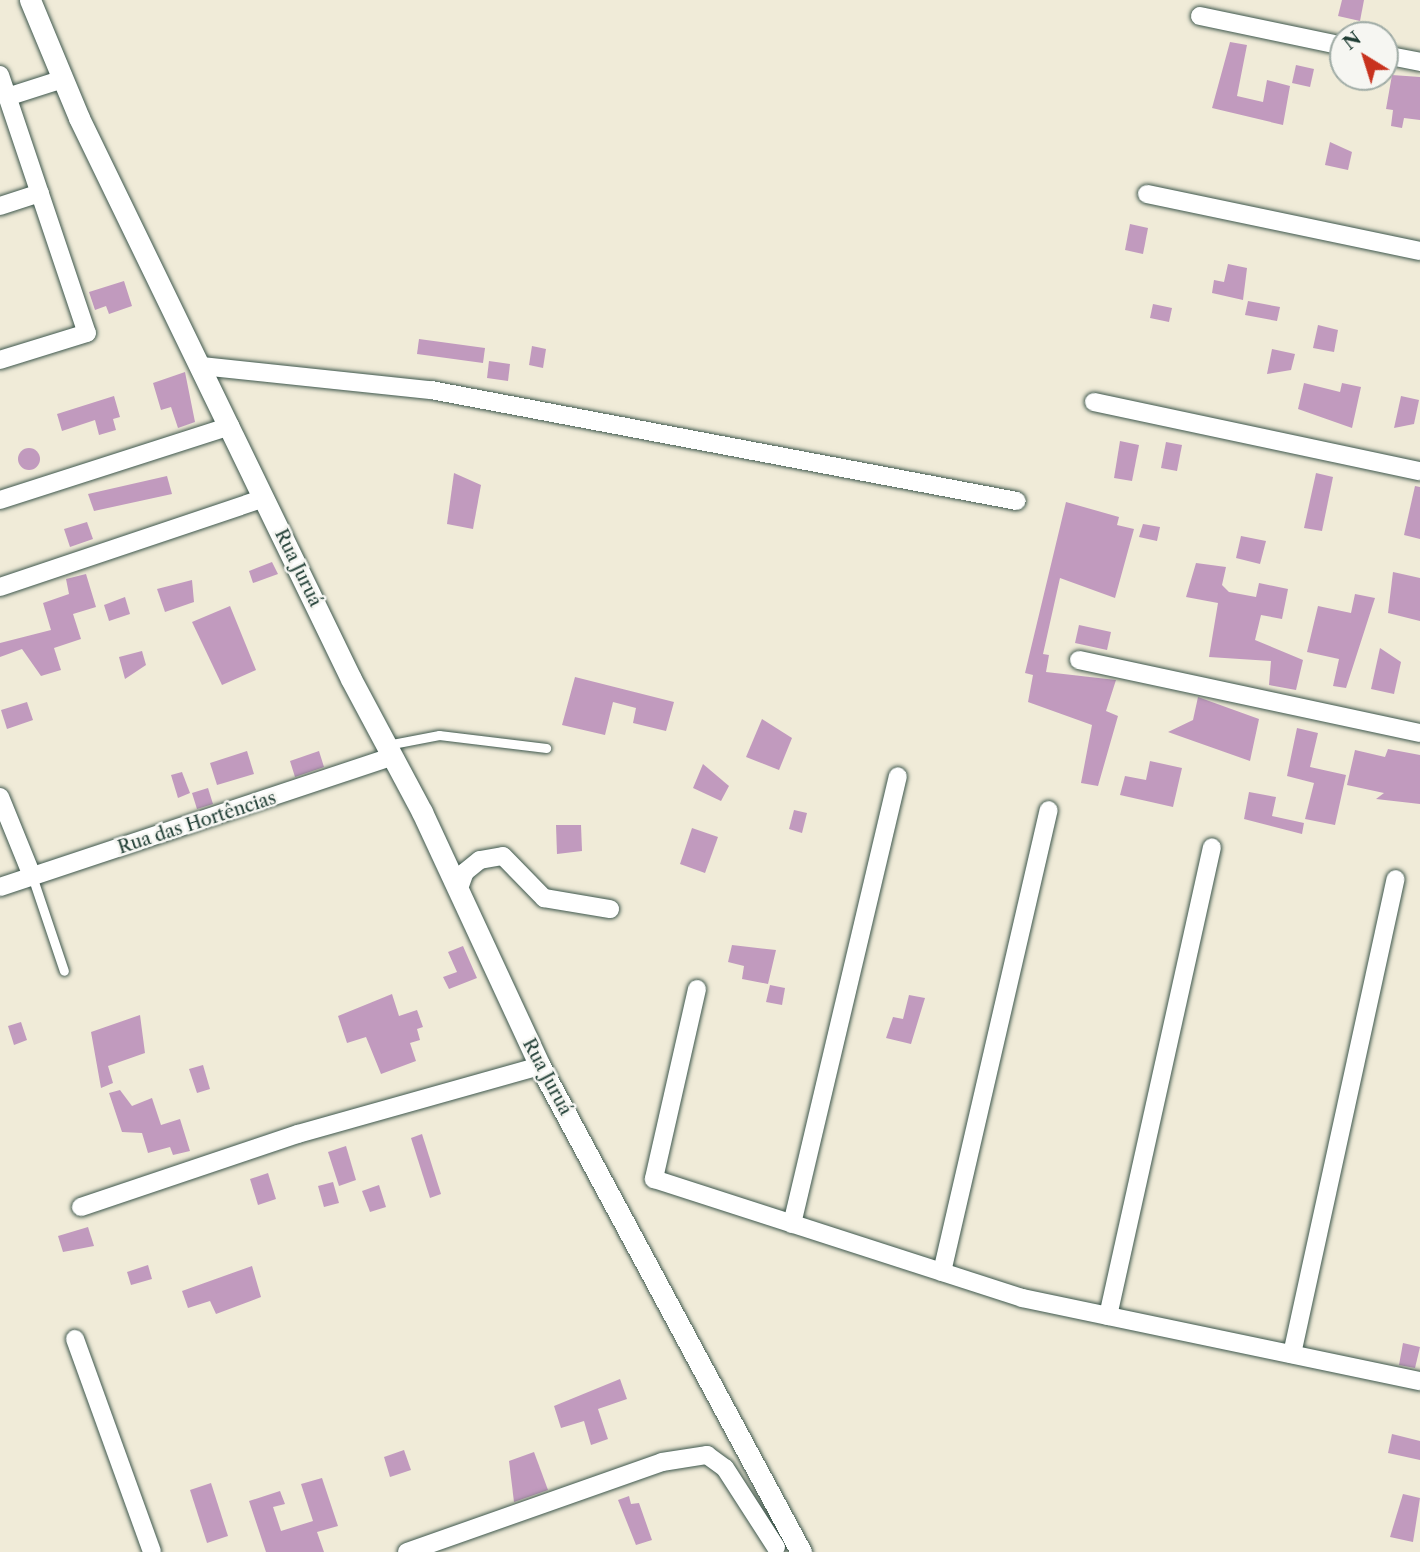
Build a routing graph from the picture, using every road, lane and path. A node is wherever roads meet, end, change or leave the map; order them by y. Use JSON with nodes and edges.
{"nodes":[{"id":1,"x":30,"y":0,"type":"edge"},
{"id":2,"x":1200,"y":16,"type":"dead end"},
{"id":3,"x":1329,"y":43,"type":"edge"},
{"id":4,"x":1399,"y":58,"type":"edge"},
{"id":5,"x":1420,"y":62,"type":"edge"},
{"id":6,"x":0,"y":75,"type":"edge"},
{"id":7,"x":63,"y":79,"type":"junction"},
{"id":8,"x":7,"y":97,"type":"junction"},
{"id":9,"x":40,"y":193,"type":"junction"},
{"id":10,"x":1147,"y":194,"type":"dead end"},
{"id":11,"x":0,"y":206,"type":"edge"},
{"id":12,"x":1420,"y":251,"type":"edge"},
{"id":13,"x":0,"y":360,"type":"edge"},
{"id":14,"x":201,"y":366,"type":"junction"},
{"id":15,"x":1094,"y":402,"type":"dead end"},
{"id":16,"x":230,"y":426,"type":"junction"},
{"id":17,"x":1420,"y":471,"type":"edge"},
{"id":18,"x":264,"y":498,"type":"junction"},
{"id":19,"x":0,"y":500,"type":"edge"},
{"id":20,"x":1017,"y":501,"type":"dead end"},
{"id":21,"x":0,"y":587,"type":"edge"},
{"id":22,"x":1079,"y":660,"type":"dead end"},
{"id":23,"x":1420,"y":733,"type":"edge"},
{"id":24,"x":546,"y":748,"type":"dead end"},
{"id":25,"x":390,"y":750,"type":"junction"},
{"id":26,"x":898,"y":776,"type":"dead end"},
{"id":27,"x":0,"y":797,"type":"edge"},
{"id":28,"x":1049,"y":810,"type":"dead end"},
{"id":29,"x":1212,"y":847,"type":"dead end"},
{"id":30,"x":33,"y":876,"type":"junction"},
{"id":31,"x":1396,"y":879,"type":"dead end"},
{"id":32,"x":0,"y":887,"type":"edge"},
{"id":33,"x":457,"y":891,"type":"junction"},
{"id":34,"x":610,"y":909,"type":"dead end"},
{"id":35,"x":64,"y":971,"type":"dead end"},
{"id":36,"x":696,"y":989,"type":"dead end"},
{"id":37,"x":540,"y":1066,"type":"junction"},
{"id":38,"x":81,"y":1207,"type":"dead end"},
{"id":39,"x":792,"y":1224,"type":"junction"},
{"id":40,"x":942,"y":1272,"type":"junction"},
{"id":41,"x":1108,"y":1316,"type":"junction"},
{"id":42,"x":75,"y":1339,"type":"dead end"},
{"id":43,"x":1292,"y":1354,"type":"junction"},
{"id":44,"x":1420,"y":1381,"type":"edge"},
{"id":45,"x":784,"y":1548,"type":"edge"},
{"id":46,"x":152,"y":1552,"type":"edge"},
{"id":47,"x":407,"y":1552,"type":"edge"}],
"edges":[{"from":1,"to":7,"type":"street","name":"Rua Juruá"},
{"from":2,"to":3,"type":"street"},
{"from":4,"to":5,"type":"street"},
{"from":6,"to":8,"type":"street"},
{"from":7,"to":8,"type":"street"},
{"from":7,"to":14,"type":"street","name":"Rua Juruá"},
{"from":8,"to":9,"type":"street"},
{"from":9,"to":11,"type":"street"},
{"from":9,"to":13,"type":"street"},
{"from":10,"to":12,"type":"street"},
{"from":14,"to":16,"type":"street","name":"Rua Juruá"},
{"from":14,"to":20,"type":"street"},
{"from":15,"to":17,"type":"street"},
{"from":16,"to":18,"type":"street","name":"Rua Juruá"},
{"from":16,"to":19,"type":"street"},
{"from":18,"to":21,"type":"street"},
{"from":18,"to":25,"type":"street","name":"Rua Juruá"},
{"from":22,"to":23,"type":"street"},
{"from":24,"to":25,"type":"lane"},
{"from":25,"to":30,"type":"street","name":"Rua das Hortências"},
{"from":25,"to":33,"type":"street","name":"Rua Juruá"},
{"from":26,"to":39,"type":"street"},
{"from":27,"to":30,"type":"street"},
{"from":28,"to":40,"type":"street"},
{"from":29,"to":41,"type":"street"},
{"from":30,"to":32,"type":"street","name":"Rua das Hortências"},
{"from":30,"to":35,"type":"lane"},
{"from":31,"to":43,"type":"street"},
{"from":33,"to":34,"type":"street"},
{"from":33,"to":37,"type":"street","name":"Rua Juruá"},
{"from":36,"to":39,"type":"street"},
{"from":37,"to":38,"type":"street"},
{"from":37,"to":45,"type":"street","name":"Rua Juruá"},
{"from":39,"to":40,"type":"street"},
{"from":40,"to":41,"type":"street"},
{"from":41,"to":43,"type":"street"},
{"from":42,"to":46,"type":"street"},
{"from":43,"to":44,"type":"street"},
{"from":45,"to":47,"type":"street"}]}
